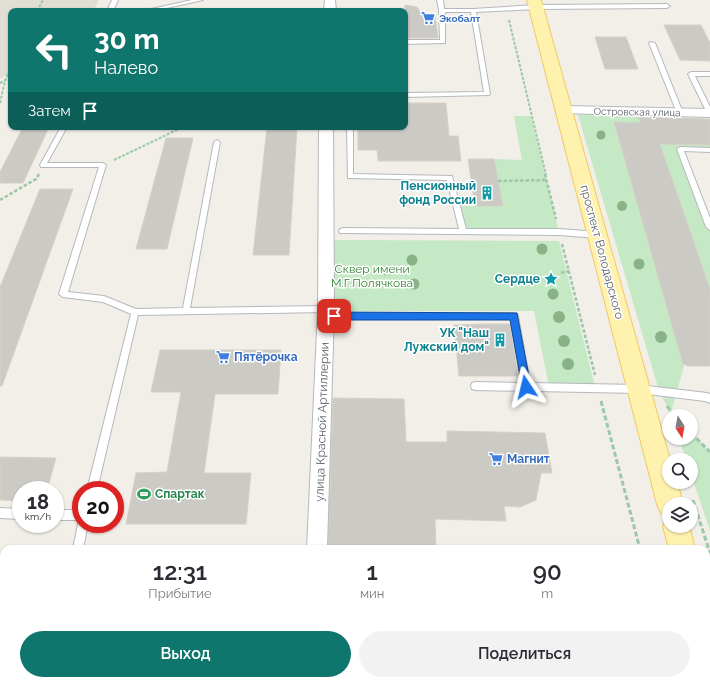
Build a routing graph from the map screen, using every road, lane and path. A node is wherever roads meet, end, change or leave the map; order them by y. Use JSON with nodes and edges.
{"nodes":[{"id":1,"x":200,"y":0,"type":"edge"},
{"id":2,"x":440,"y":0,"type":"edge"},
{"id":3,"x":535,"y":4,"type":"edge"},
{"id":4,"x":666,"y":6,"type":"dead end"},
{"id":5,"x":160,"y":8,"type":"edge"},
{"id":6,"x":506,"y":9,"type":"junction"},
{"id":7,"x":442,"y":10,"type":"junction"},
{"id":8,"x":473,"y":11,"type":"junction"},
{"id":9,"x":408,"y":42,"type":"edge"},
{"id":10,"x":652,"y":43,"type":"dead end"},
{"id":11,"x":8,"y":74,"type":"edge"},
{"id":12,"x":710,"y":74,"type":"edge"},
{"id":13,"x":8,"y":79,"type":"edge"},
{"id":14,"x":5,"y":81,"type":"junction"},
{"id":15,"x":0,"y":83,"type":"edge"},
{"id":16,"x":408,"y":96,"type":"edge"},
{"id":17,"x":0,"y":103,"type":"edge"},
{"id":18,"x":564,"y":110,"type":"junction"},
{"id":19,"x":680,"y":113,"type":"junction"},
{"id":20,"x":710,"y":113,"type":"edge"},
{"id":21,"x":62,"y":130,"type":"edge"},
{"id":22,"x":177,"y":130,"type":"edge"},
{"id":23,"x":326,"y":130,"type":"edge"},
{"id":24,"x":350,"y":130,"type":"edge"},
{"id":25,"x":217,"y":142,"type":"dead end"},
{"id":26,"x":710,"y":150,"type":"edge"},
{"id":27,"x":43,"y":165,"type":"junction"},
{"id":28,"x":103,"y":165,"type":"junction"},
{"id":29,"x":546,"y":180,"type":"junction"},
{"id":30,"x":498,"y":181,"type":"dead end"},
{"id":31,"x":0,"y":200,"type":"edge"},
{"id":32,"x":710,"y":227,"type":"edge"},
{"id":33,"x":343,"y":231,"type":"dead end"},
{"id":34,"x":463,"y":232,"type":"junction"},
{"id":35,"x":559,"y":232,"type":"junction"},
{"id":36,"x":598,"y":235,"type":"junction"},
{"id":37,"x":569,"y":271,"type":"junction"},
{"id":38,"x":562,"y":273,"type":"dead end"},
{"id":39,"x":384,"y":274,"type":"dead end"},
{"id":40,"x":391,"y":274,"type":"dead end"},
{"id":41,"x":186,"y":311,"type":"junction"},
{"id":42,"x":135,"y":312,"type":"junction"},
{"id":43,"x":330,"y":313,"type":"junction"},
{"id":44,"x":475,"y":386,"type":"dead end"},
{"id":45,"x":526,"y":387,"type":"junction"},
{"id":46,"x":598,"y":388,"type":"junction"},
{"id":47,"x":639,"y":389,"type":"junction"},
{"id":48,"x":710,"y":400,"type":"edge"},
{"id":49,"x":698,"y":440,"type":"edge"},
{"id":50,"x":710,"y":452,"type":"edge"},
{"id":51,"x":94,"y":481,"type":"edge"},
{"id":52,"x":680,"y":497,"type":"edge"},
{"id":53,"x":0,"y":513,"type":"edge"},
{"id":54,"x":12,"y":514,"type":"edge"},
{"id":55,"x":698,"y":531,"type":"edge"},
{"id":56,"x":82,"y":533,"type":"edge"},
{"id":57,"x":678,"y":533,"type":"edge"},
{"id":58,"x":79,"y":545,"type":"edge"},
{"id":59,"x":317,"y":545,"type":"edge"},
{"id":60,"x":639,"y":545,"type":"edge"},
{"id":61,"x":681,"y":545,"type":"edge"},
{"id":62,"x":706,"y":545,"type":"edge"}],
"edges":[{"from":1,"to":5,"type":"lane"},
{"from":2,"to":7,"type":"lane"},
{"from":3,"to":4,"type":"lane"},
{"from":3,"to":6,"type":"lane"},
{"from":3,"to":18,"type":"main road","name":"проспект Володарского"},
{"from":6,"to":8,"type":"lane"},
{"from":6,"to":29,"type":"path"},
{"from":7,"to":8,"type":"lane"},
{"from":7,"to":9,"type":"lane"},
{"from":8,"to":16,"type":"lane"},
{"from":10,"to":19,"type":"lane"},
{"from":11,"to":14,"type":"path"},
{"from":12,"to":20,"type":"lane"},
{"from":13,"to":14,"type":"path"},
{"from":14,"to":15,"type":"path"},
{"from":14,"to":17,"type":"path"},
{"from":18,"to":19,"type":"street","name":"Островская улица"},
{"from":18,"to":36,"type":"main road","name":"проспект Володарского"},
{"from":19,"to":20,"type":"street","name":"Островская улица"},
{"from":21,"to":27,"type":"lane"},
{"from":22,"to":28,"type":"path"},
{"from":23,"to":43,"type":"street","name":"улица Красной Артиллерии"},
{"from":24,"to":34,"type":"lane"},
{"from":25,"to":41,"type":"lane"},
{"from":26,"to":32,"type":"lane"},
{"from":27,"to":28,"type":"lane"},
{"from":27,"to":31,"type":"path"},
{"from":28,"to":42,"type":"lane"},
{"from":29,"to":30,"type":"path"},
{"from":29,"to":35,"type":"path"},
{"from":33,"to":34,"type":"lane"},
{"from":34,"to":35,"type":"lane"},
{"from":35,"to":36,"type":"lane"},
{"from":35,"to":37,"type":"path"},
{"from":36,"to":47,"type":"main road","name":"проспект Володарского"},
{"from":37,"to":38,"type":"path"},
{"from":37,"to":46,"type":"path"},
{"from":39,"to":40,"type":"path"},
{"from":41,"to":42,"type":"lane"},
{"from":41,"to":43,"type":"lane"},
{"from":42,"to":51,"type":"lane"},
{"from":43,"to":45,"type":"lane"},
{"from":43,"to":59,"type":"street","name":"улица Красной Артиллерии"},
{"from":44,"to":45,"type":"lane"},
{"from":45,"to":46,"type":"lane"},
{"from":46,"to":47,"type":"lane"},
{"from":46,"to":60,"type":"path"},
{"from":47,"to":48,"type":"lane"},
{"from":47,"to":52,"type":"main road","name":"проспект Володарского"},
{"from":49,"to":50,"type":"path"},
{"from":53,"to":54,"type":"lane"},
{"from":55,"to":62,"type":"path"},
{"from":56,"to":58,"type":"lane"},
{"from":57,"to":61,"type":"main road"}]}
